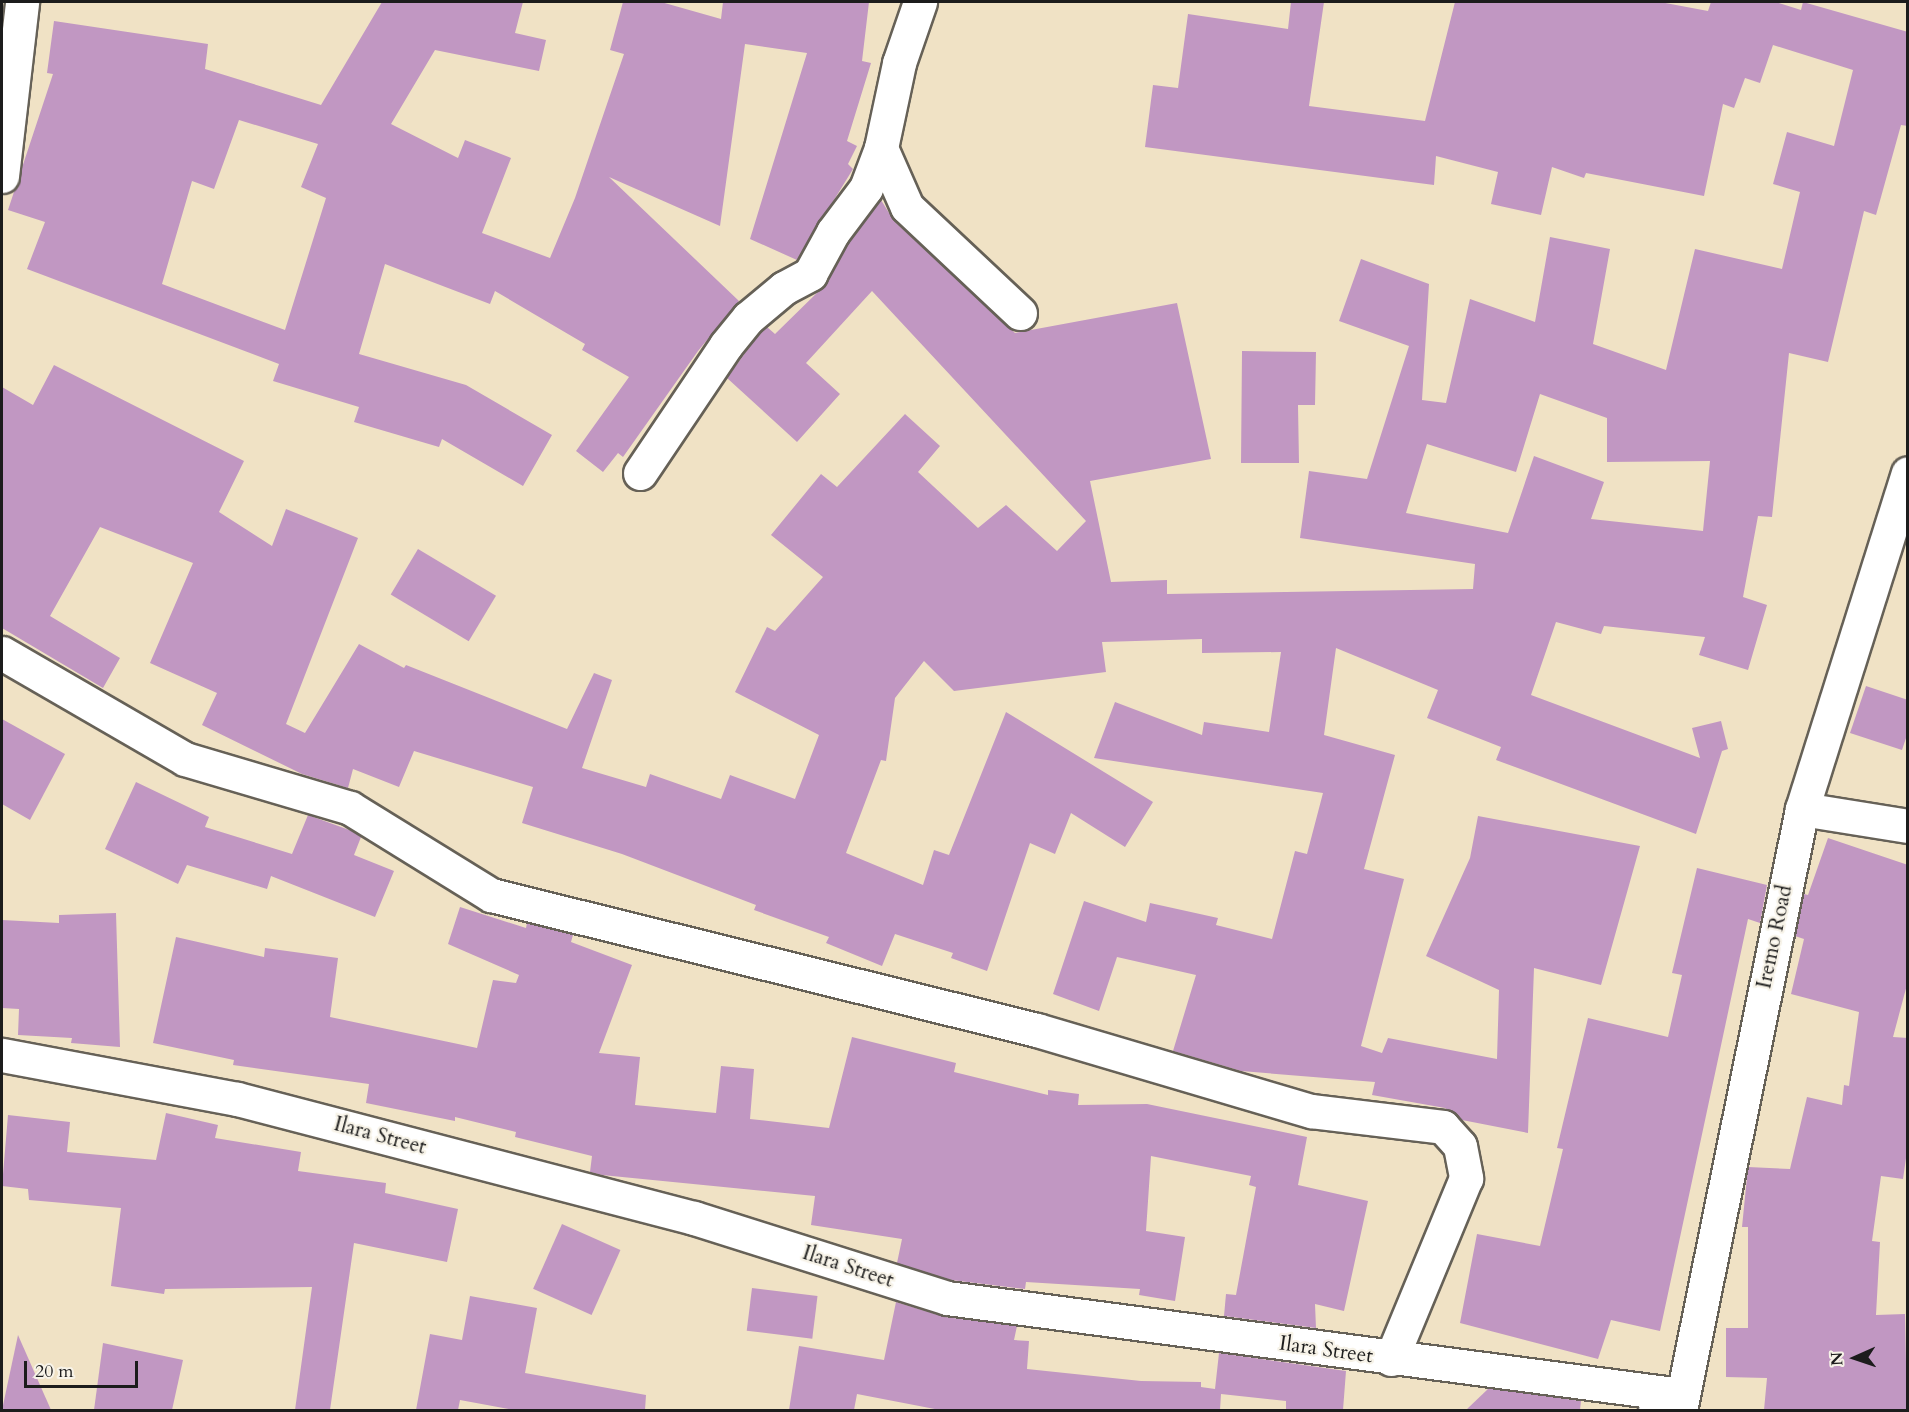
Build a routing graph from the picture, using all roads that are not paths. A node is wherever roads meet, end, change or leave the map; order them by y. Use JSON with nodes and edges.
{"nodes":[{"id":1,"x":22,"y":2,"type":"edge"},
{"id":2,"x":920,"y":2,"type":"edge"},
{"id":3,"x":881,"y":148,"type":"junction"},
{"id":4,"x":2,"y":176,"type":"edge"},
{"id":5,"x":1020,"y":313,"type":"dead end"},
{"id":6,"x":640,"y":473,"type":"dead end"},
{"id":7,"x":1908,"y":473,"type":"edge"},
{"id":8,"x":2,"y":653,"type":"edge"},
{"id":9,"x":1802,"y":809,"type":"junction"},
{"id":10,"x":1908,"y":826,"type":"edge"},
{"id":11,"x":2,"y":1055,"type":"edge"},
{"id":12,"x":1391,"y":1359,"type":"junction"},
{"id":13,"x":1672,"y":1405,"type":"edge"}],
"edges":[{"from":1,"to":4,"type":"street"},
{"from":2,"to":3,"type":"street"},
{"from":3,"to":5,"type":"street"},
{"from":3,"to":6,"type":"street"},
{"from":7,"to":9,"type":"street","name":"Iremo Road"},
{"from":8,"to":12,"type":"street"},
{"from":9,"to":10,"type":"street"},
{"from":9,"to":13,"type":"street","name":"Iremo Road"},
{"from":11,"to":12,"type":"street","name":"Ilara Street"},
{"from":12,"to":13,"type":"street","name":"Ilara Street"}]}
